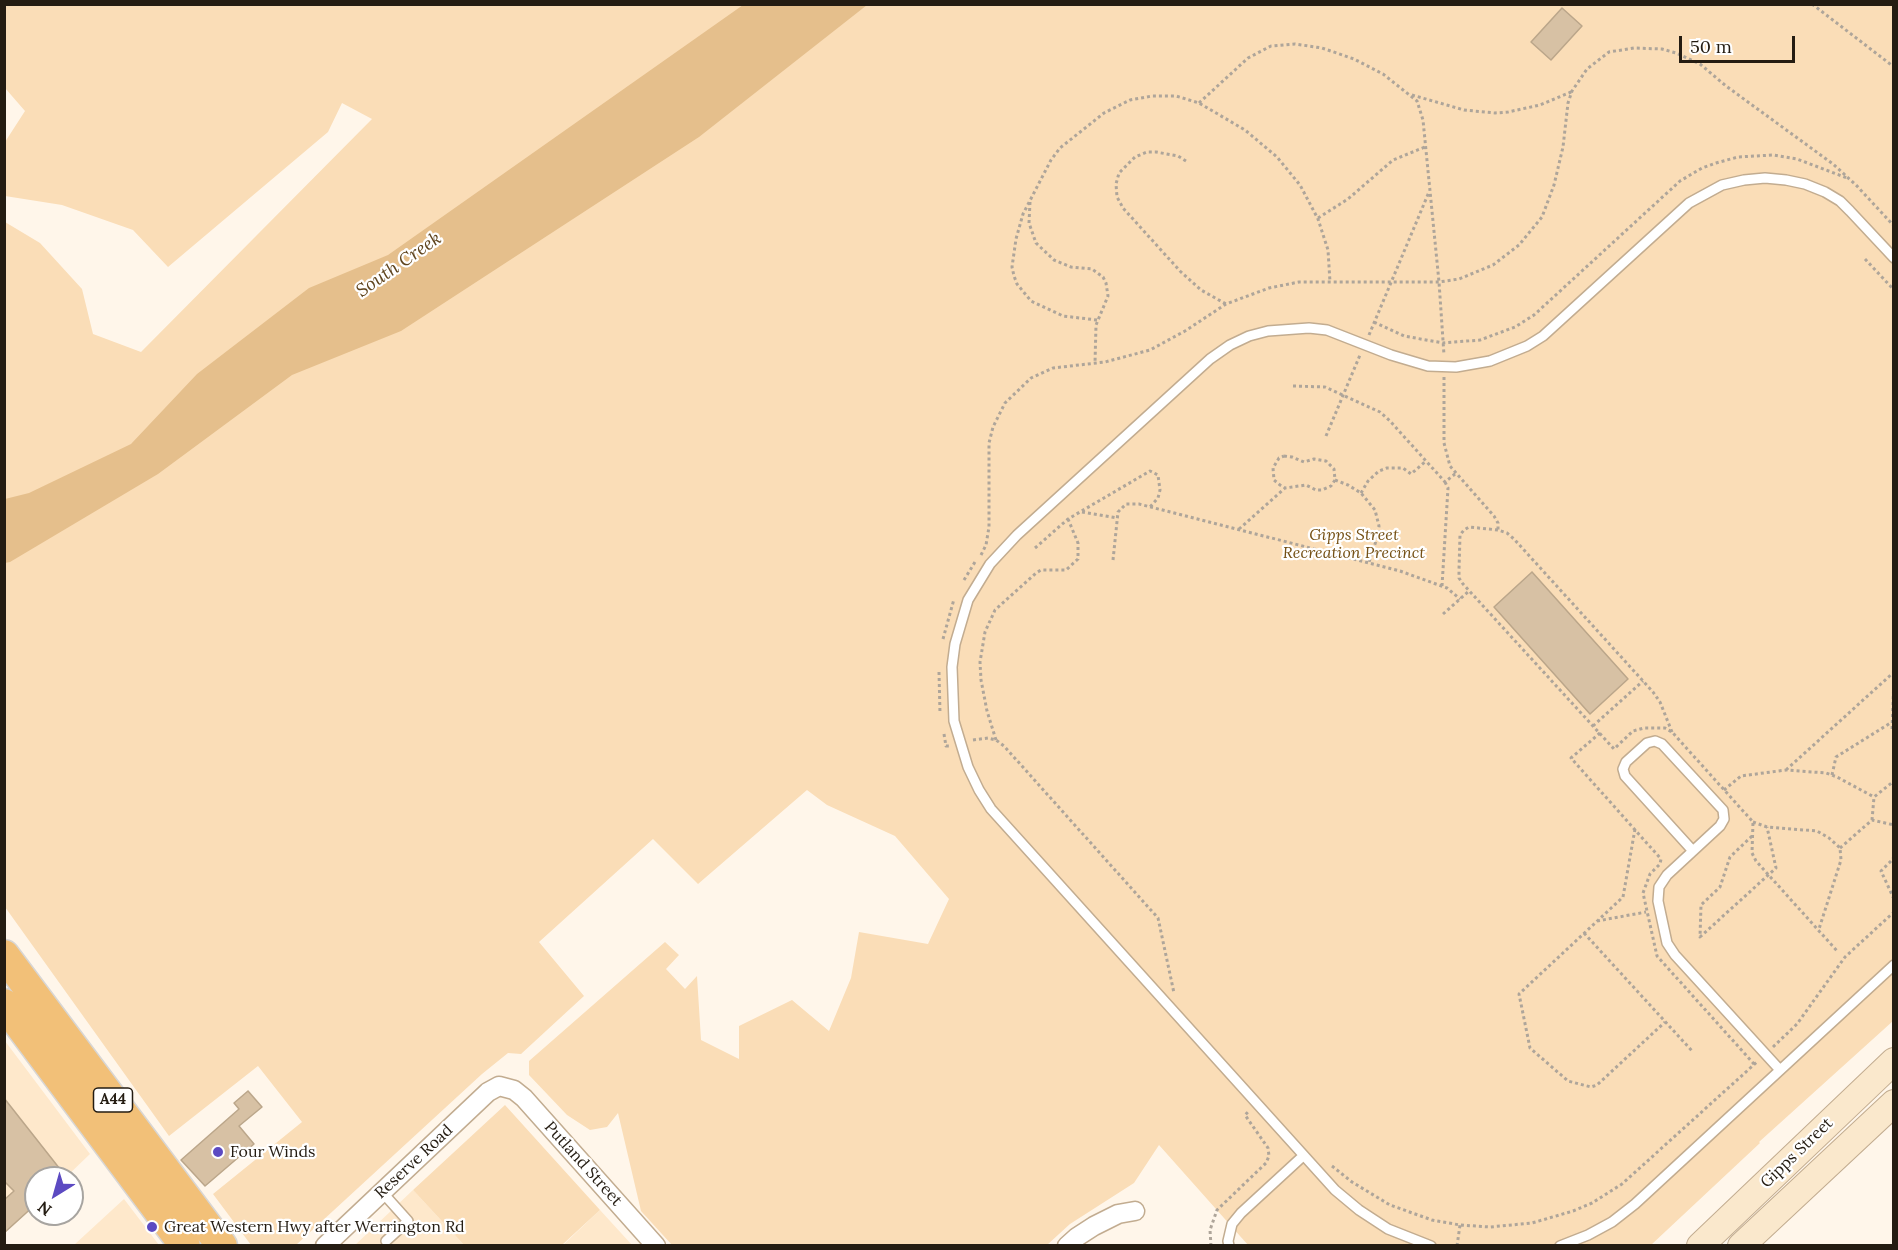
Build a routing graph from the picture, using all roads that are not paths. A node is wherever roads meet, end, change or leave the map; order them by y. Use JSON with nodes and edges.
{"nodes":[{"id":1,"x":1893,"y":258,"type":"edge"},
{"id":2,"x":1693,"y":851,"type":"junction"},
{"id":3,"x":4,"y":955,"type":"edge"},
{"id":4,"x":1893,"y":965,"type":"edge"},
{"id":5,"x":4,"y":1004,"type":"edge"},
{"id":6,"x":1893,"y":1061,"type":"edge"},
{"id":7,"x":1780,"y":1070,"type":"junction"},
{"id":8,"x":506,"y":1088,"type":"joint"},
{"id":9,"x":1893,"y":1103,"type":"edge"},
{"id":10,"x":1303,"y":1156,"type":"junction"},
{"id":11,"x":382,"y":1192,"type":"junction"},
{"id":12,"x":1135,"y":1211,"type":"dead end"},
{"id":13,"x":386,"y":1241,"type":"dead end"},
{"id":14,"x":185,"y":1245,"type":"edge"},
{"id":15,"x":222,"y":1245,"type":"edge"},
{"id":16,"x":325,"y":1245,"type":"edge"},
{"id":17,"x":656,"y":1245,"type":"edge"},
{"id":18,"x":1067,"y":1245,"type":"edge"},
{"id":19,"x":1229,"y":1245,"type":"edge"},
{"id":20,"x":1431,"y":1245,"type":"edge"},
{"id":21,"x":1560,"y":1245,"type":"edge"},
{"id":22,"x":1700,"y":1245,"type":"edge"},
{"id":23,"x":1741,"y":1245,"type":"edge"}],
"edges":[{"from":1,"to":10,"type":"lane"},
{"from":2,"to":2,"type":"lane"},
{"from":2,"to":7,"type":"lane"},
{"from":3,"to":15,"type":"highway","number":"A44"},
{"from":4,"to":7,"type":"lane"},
{"from":5,"to":14,"type":"highway","number":"A44"},
{"from":6,"to":22,"type":"main road","name":"Gipps Street"},
{"from":7,"to":21,"type":"lane"},
{"from":8,"to":11,"type":"street","name":"Reserve Road"},
{"from":8,"to":17,"type":"street","name":"Putland Street"},
{"from":9,"to":23,"type":"main road","name":"Gipps Street"},
{"from":10,"to":19,"type":"lane"},
{"from":10,"to":20,"type":"lane"},
{"from":11,"to":13,"type":"lane"},
{"from":11,"to":16,"type":"street","name":"Reserve Road"},
{"from":12,"to":18,"type":"street"}]}
